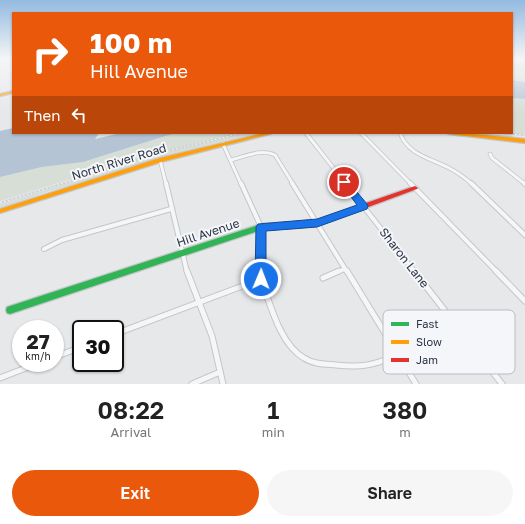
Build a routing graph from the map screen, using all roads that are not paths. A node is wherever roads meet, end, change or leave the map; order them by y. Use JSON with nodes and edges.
{"nodes":[{"id":1,"x":12,"y":92,"type":"edge"},
{"id":2,"x":0,"y":95,"type":"edge"},
{"id":3,"x":266,"y":134,"type":"edge"},
{"id":4,"x":307,"y":134,"type":"edge"},
{"id":5,"x":362,"y":134,"type":"edge"},
{"id":6,"x":400,"y":134,"type":"edge"},
{"id":7,"x":458,"y":134,"type":"edge"},
{"id":8,"x":525,"y":141,"type":"edge"},
{"id":9,"x":223,"y":144,"type":"junction"},
{"id":10,"x":490,"y":154,"type":"dead end"},
{"id":11,"x":160,"y":160,"type":"junction"},
{"id":12,"x":231,"y":160,"type":"junction"},
{"id":13,"x":525,"y":184,"type":"edge"},
{"id":14,"x":415,"y":188,"type":"junction"},
{"id":15,"x":364,"y":206,"type":"junction"},
{"id":16,"x":172,"y":209,"type":"junction"},
{"id":17,"x":0,"y":211,"type":"edge"},
{"id":18,"x":317,"y":223,"type":"junction"},
{"id":19,"x":261,"y":227,"type":"junction"},
{"id":20,"x":525,"y":235,"type":"edge"},
{"id":21,"x":44,"y":249,"type":"dead end"},
{"id":22,"x":182,"y":253,"type":"junction"},
{"id":23,"x":345,"y":269,"type":"junction"},
{"id":24,"x":323,"y":278,"type":"dead end"},
{"id":25,"x":261,"y":279,"type":"junction"},
{"id":26,"x":525,"y":301,"type":"edge"},
{"id":27,"x":199,"y":302,"type":"junction"},
{"id":28,"x":10,"y":310,"type":"dead end"},
{"id":29,"x":445,"y":310,"type":"edge"},
{"id":30,"x":124,"y":331,"type":"edge"},
{"id":31,"x":383,"y":331,"type":"edge"},
{"id":32,"x":383,"y":361,"type":"edge"},
{"id":33,"x":16,"y":372,"type":"edge"},
{"id":34,"x":220,"y":372,"type":"junction"},
{"id":35,"x":410,"y":374,"type":"edge"},
{"id":36,"x":494,"y":374,"type":"edge"},
{"id":37,"x":0,"y":378,"type":"edge"},
{"id":38,"x":192,"y":384,"type":"edge"},
{"id":39,"x":223,"y":384,"type":"edge"},
{"id":40,"x":416,"y":384,"type":"edge"},
{"id":41,"x":502,"y":384,"type":"edge"}],
"edges":[{"from":1,"to":2,"type":"main road"},
{"from":3,"to":9,"type":"main road","name":"North River Road"},
{"from":4,"to":15,"type":"street","name":"Sharon Lane"},
{"from":5,"to":14,"type":"street"},
{"from":6,"to":20,"type":"street"},
{"from":7,"to":8,"type":"main road"},
{"from":9,"to":11,"type":"main road","name":"North River Road"},
{"from":9,"to":12,"type":"street"},
{"from":10,"to":13,"type":"street"},
{"from":11,"to":16,"type":"street"},
{"from":11,"to":17,"type":"main road","name":"North River Road"},
{"from":12,"to":18,"type":"street"},
{"from":12,"to":19,"type":"street"},
{"from":14,"to":15,"type":"main road","name":"Hill Avenue"},
{"from":14,"to":26,"type":"street"},
{"from":15,"to":18,"type":"main road","name":"Hill Avenue"},
{"from":15,"to":29,"type":"street","name":"Sharon Lane"},
{"from":16,"to":21,"type":"street"},
{"from":16,"to":22,"type":"street"},
{"from":18,"to":19,"type":"main road","name":"Hill Avenue"},
{"from":18,"to":23,"type":"street"},
{"from":19,"to":22,"type":"main road","name":"Hill Avenue"},
{"from":19,"to":25,"type":"street"},
{"from":22,"to":27,"type":"street"},
{"from":22,"to":28,"type":"main road","name":"Hill Avenue"},
{"from":23,"to":24,"type":"street"},
{"from":23,"to":31,"type":"street"},
{"from":25,"to":27,"type":"street"},
{"from":25,"to":32,"type":"street"},
{"from":27,"to":30,"type":"street"},
{"from":27,"to":34,"type":"street"},
{"from":33,"to":37,"type":"street"},
{"from":34,"to":38,"type":"street"},
{"from":34,"to":39,"type":"street"},
{"from":35,"to":40,"type":"street"},
{"from":36,"to":41,"type":"street","name":"Sharon Lane"}]}
